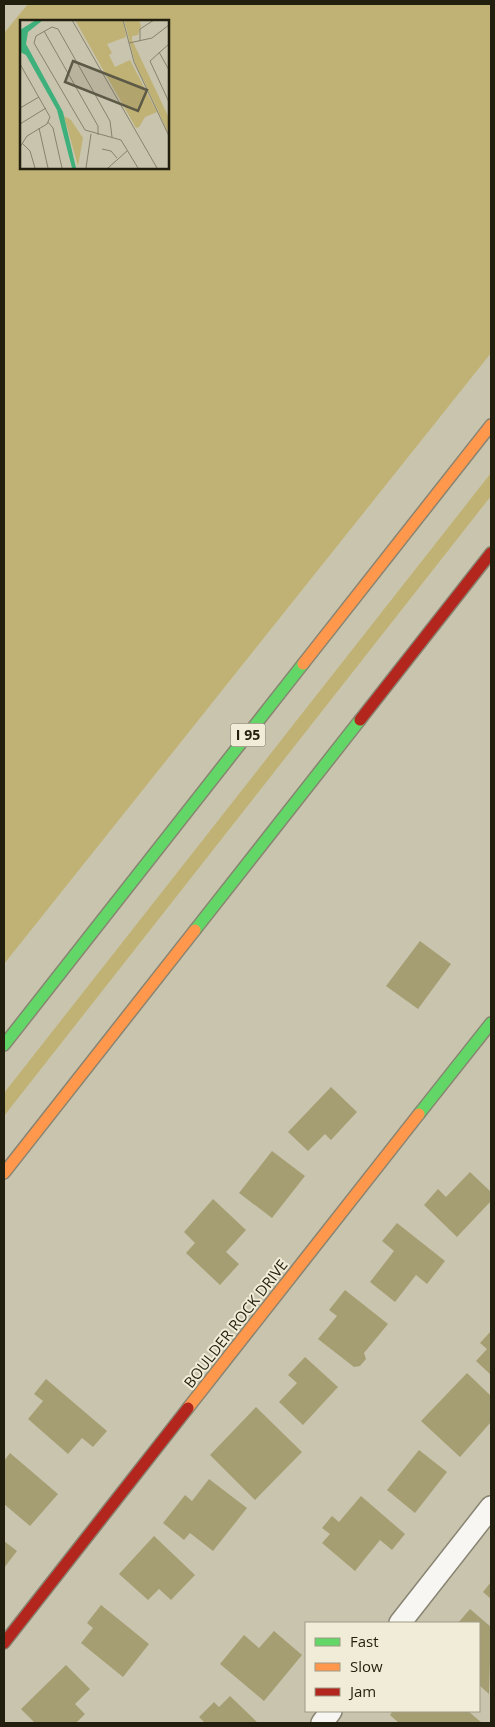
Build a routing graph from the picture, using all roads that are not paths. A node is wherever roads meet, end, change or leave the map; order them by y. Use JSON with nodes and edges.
{"nodes":[{"id":1,"x":491,"y":425,"type":"edge"},
{"id":2,"x":491,"y":553,"type":"edge"},
{"id":3,"x":491,"y":1023,"type":"edge"},
{"id":4,"x":4,"y":1045,"type":"edge"},
{"id":5,"x":4,"y":1173,"type":"edge"},
{"id":6,"x":491,"y":1507,"type":"edge"},
{"id":7,"x":401,"y":1622,"type":"edge"},
{"id":8,"x":4,"y":1643,"type":"edge"},
{"id":9,"x":331,"y":1712,"type":"edge"},
{"id":10,"x":322,"y":1723,"type":"edge"}],
"edges":[{"from":1,"to":4,"type":"main road","number":"I 95"},
{"from":2,"to":5,"type":"main road"},
{"from":3,"to":8,"type":"main road","name":"BOULDER ROCK DRIVE"},
{"from":6,"to":7,"type":"street"},
{"from":9,"to":10,"type":"street"}]}
